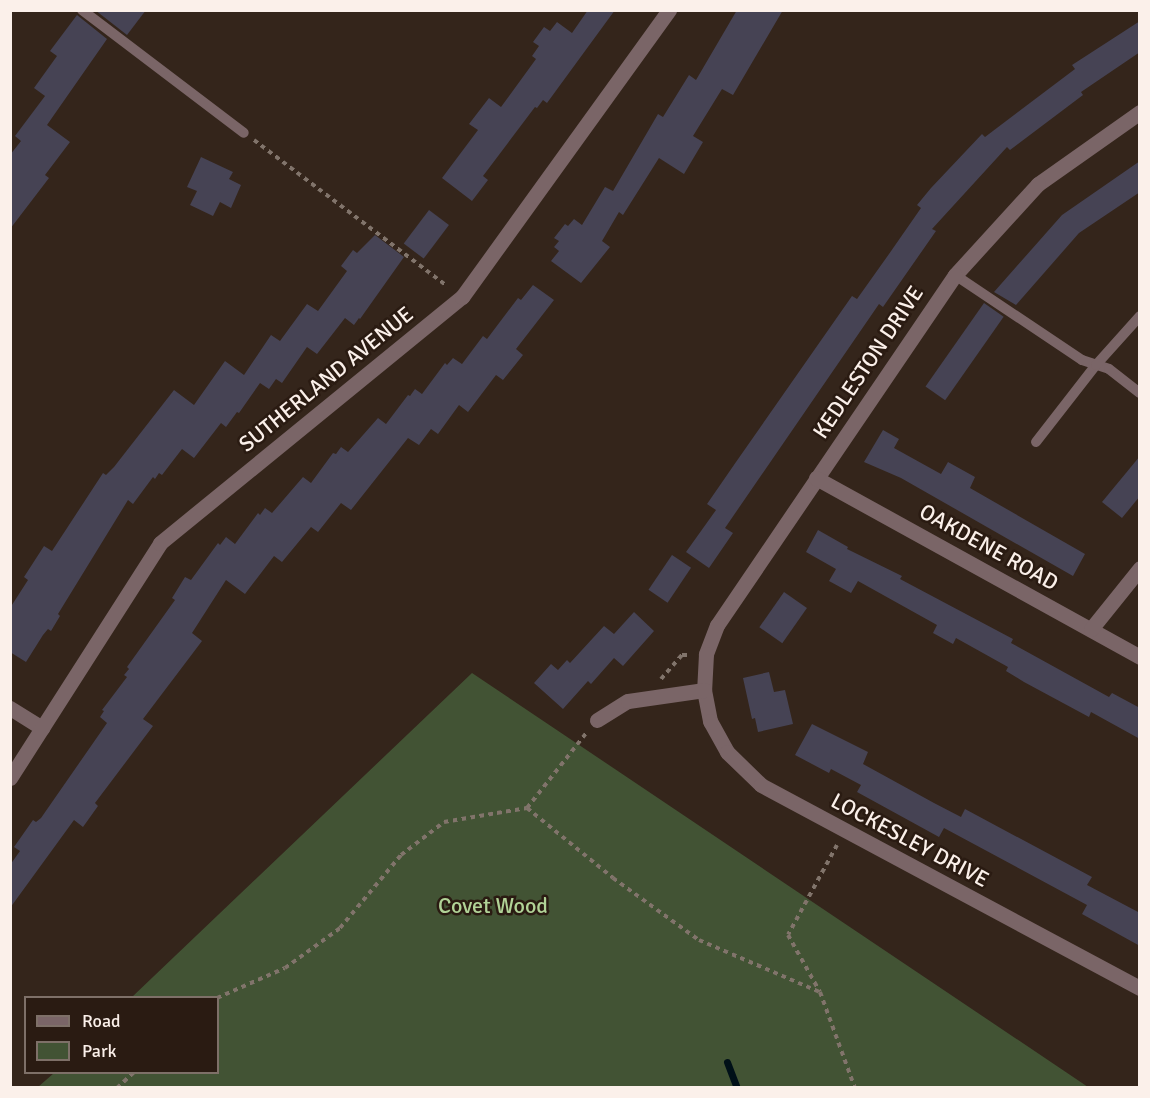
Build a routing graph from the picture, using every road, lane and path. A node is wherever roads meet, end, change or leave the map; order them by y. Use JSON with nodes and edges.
{"nodes":[{"id":1,"x":82,"y":10,"type":"edge"},
{"id":2,"x":669,"y":10,"type":"edge"},
{"id":3,"x":1140,"y":112,"type":"edge"},
{"id":4,"x":244,"y":133,"type":"joint"},
{"id":5,"x":955,"y":275,"type":"junction"},
{"id":6,"x":462,"y":297,"type":"junction"},
{"id":7,"x":1140,"y":316,"type":"edge"},
{"id":8,"x":1096,"y":365,"type":"junction"},
{"id":9,"x":1140,"y":393,"type":"edge"},
{"id":10,"x":1036,"y":442,"type":"dead end"},
{"id":11,"x":816,"y":478,"type":"junction"},
{"id":12,"x":1140,"y":568,"type":"edge"},
{"id":13,"x":1090,"y":629,"type":"junction"},
{"id":14,"x":706,"y":654,"type":"junction"},
{"id":15,"x":1140,"y":657,"type":"edge"},
{"id":16,"x":704,"y":690,"type":"junction"},
{"id":17,"x":628,"y":701,"type":"junction"},
{"id":18,"x":10,"y":708,"type":"edge"},
{"id":19,"x":597,"y":720,"type":"joint"},
{"id":20,"x":42,"y":728,"type":"junction"},
{"id":21,"x":10,"y":778,"type":"edge"},
{"id":22,"x":526,"y":808,"type":"junction"},
{"id":23,"x":845,"y":830,"type":"junction"},
{"id":24,"x":1140,"y":988,"type":"edge"},
{"id":25,"x":820,"y":992,"type":"junction"},
{"id":26,"x":219,"y":997,"type":"edge"},
{"id":27,"x":132,"y":1074,"type":"edge"},
{"id":28,"x":117,"y":1088,"type":"edge"},
{"id":29,"x":855,"y":1088,"type":"edge"}],
"edges":[{"from":1,"to":4,"type":"lane"},
{"from":2,"to":6,"type":"street","name":"SUTHERLAND AVENUE"},
{"from":3,"to":5,"type":"street","name":"KEDLESTON DRIVE"},
{"from":4,"to":6,"type":"path"},
{"from":5,"to":8,"type":"lane"},
{"from":5,"to":11,"type":"street","name":"KEDLESTON DRIVE"},
{"from":6,"to":20,"type":"street","name":"SUTHERLAND AVENUE"},
{"from":7,"to":8,"type":"lane"},
{"from":8,"to":9,"type":"lane"},
{"from":8,"to":10,"type":"lane"},
{"from":11,"to":13,"type":"street","name":"OAKDENE ROAD"},
{"from":11,"to":14,"type":"street","name":"KEDLESTON DRIVE"},
{"from":12,"to":13,"type":"street"},
{"from":13,"to":15,"type":"street","name":"OAKDENE ROAD"},
{"from":14,"to":16,"type":"street","name":"KEDLESTON DRIVE"},
{"from":14,"to":17,"type":"path"},
{"from":16,"to":17,"type":"street"},
{"from":16,"to":23,"type":"street","name":"LOCKESLEY DRIVE"},
{"from":17,"to":19,"type":"street"},
{"from":18,"to":20,"type":"street"},
{"from":19,"to":22,"type":"path"},
{"from":20,"to":21,"type":"street","name":"SUTHERLAND AVENUE"},
{"from":22,"to":25,"type":"path"},
{"from":22,"to":26,"type":"path"},
{"from":23,"to":24,"type":"street","name":"LOCKESLEY DRIVE"},
{"from":23,"to":25,"type":"path"},
{"from":25,"to":29,"type":"path"},
{"from":27,"to":28,"type":"path"}]}
